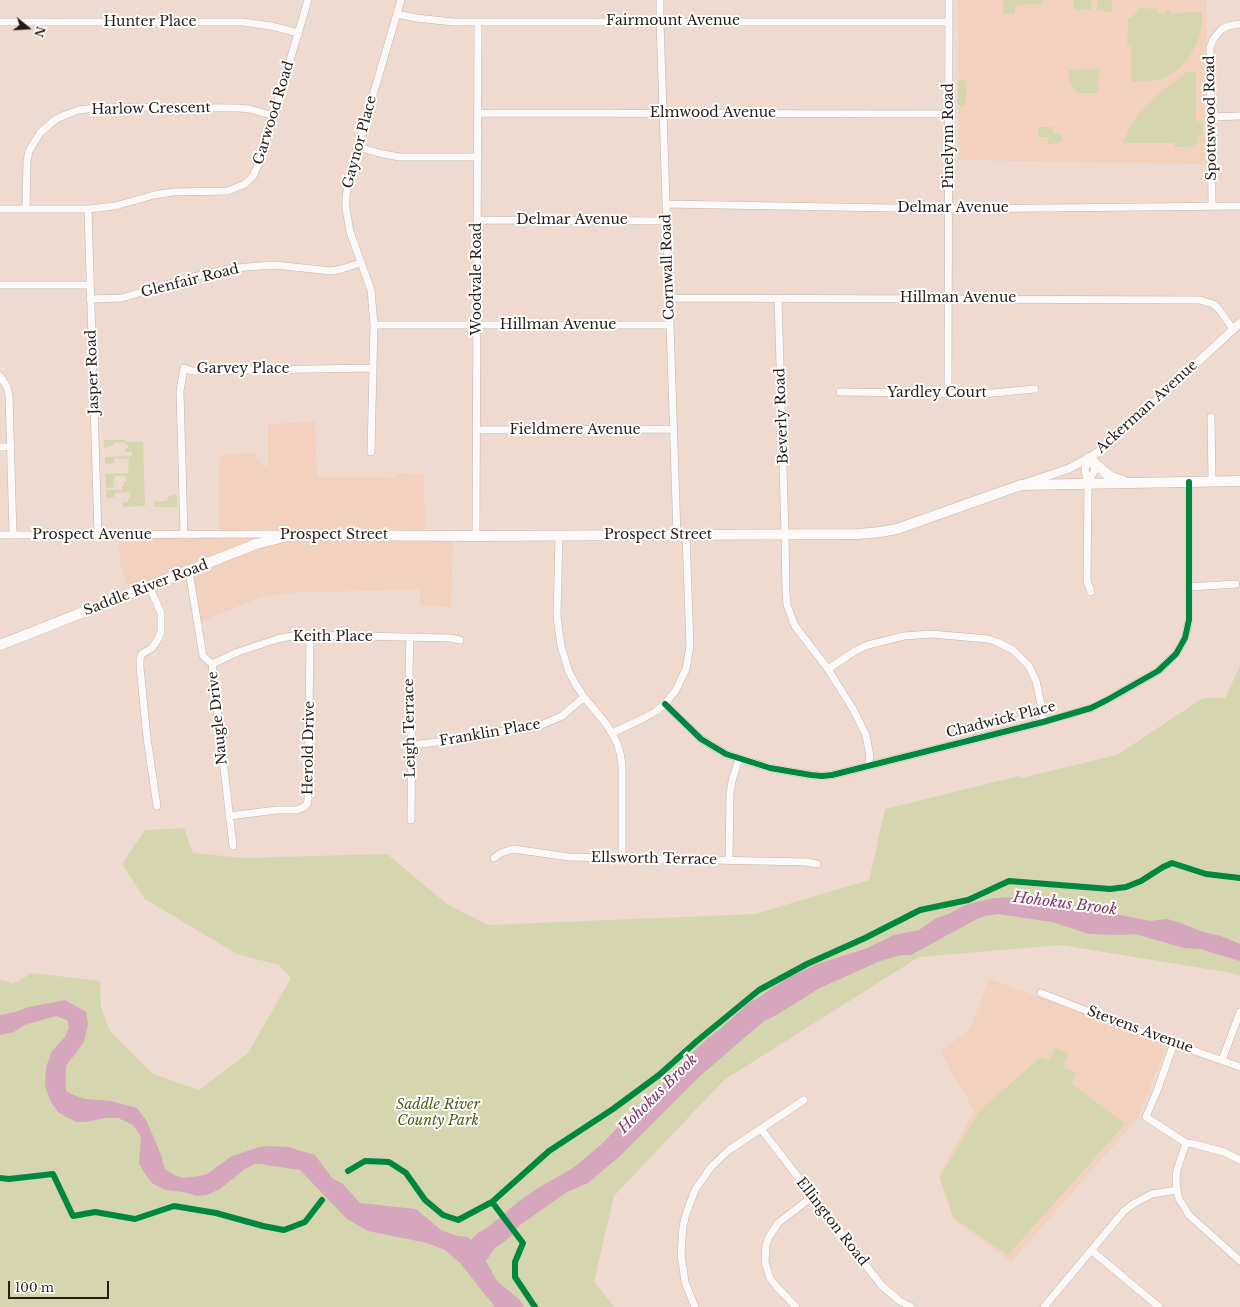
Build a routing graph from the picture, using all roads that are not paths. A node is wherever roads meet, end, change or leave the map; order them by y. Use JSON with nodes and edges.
{"nodes":[{"id":1,"x":308,"y":0,"type":"edge"},
{"id":2,"x":401,"y":0,"type":"edge"},
{"id":3,"x":660,"y":0,"type":"edge"},
{"id":4,"x":949,"y":0,"type":"edge"},
{"id":5,"x":397,"y":14,"type":"junction"},
{"id":6,"x":660,"y":21,"type":"junction"},
{"id":7,"x":0,"y":22,"type":"edge"},
{"id":8,"x":478,"y":22,"type":"junction"},
{"id":9,"x":949,"y":22,"type":"junction"},
{"id":10,"x":1240,"y":24,"type":"edge"},
{"id":11,"x":299,"y":33,"type":"junction"},
{"id":12,"x":478,"y":113,"type":"junction"},
{"id":13,"x":663,"y":113,"type":"junction"},
{"id":14,"x":948,"y":114,"type":"junction"},
{"id":15,"x":274,"y":116,"type":"junction"},
{"id":16,"x":1240,"y":116,"type":"edge"},
{"id":17,"x":1211,"y":117,"type":"junction"},
{"id":18,"x":358,"y":148,"type":"junction"},
{"id":19,"x":478,"y":157,"type":"junction"},
{"id":20,"x":666,"y":204,"type":"junction"},
{"id":21,"x":1212,"y":206,"type":"junction"},
{"id":22,"x":1240,"y":206,"type":"edge"},
{"id":23,"x":0,"y":209,"type":"edge"},
{"id":24,"x":26,"y":209,"type":"junction"},
{"id":25,"x":88,"y":209,"type":"junction"},
{"id":26,"x":949,"y":209,"type":"junction"},
{"id":27,"x":478,"y":220,"type":"junction"},
{"id":28,"x":666,"y":221,"type":"junction"},
{"id":29,"x":360,"y":263,"type":"junction"},
{"id":30,"x":0,"y":285,"type":"edge"},
{"id":31,"x":90,"y":285,"type":"junction"},
{"id":32,"x":669,"y":298,"type":"junction"},
{"id":33,"x":778,"y":298,"type":"junction"},
{"id":34,"x":948,"y":298,"type":"junction"},
{"id":35,"x":90,"y":299,"type":"junction"},
{"id":36,"x":1240,"y":323,"type":"edge"},
{"id":37,"x":374,"y":324,"type":"junction"},
{"id":38,"x":477,"y":325,"type":"junction"},
{"id":39,"x":670,"y":325,"type":"junction"},
{"id":40,"x":1233,"y":329,"type":"junction"},
{"id":41,"x":372,"y":368,"type":"junction"},
{"id":42,"x":0,"y":376,"type":"edge"},
{"id":43,"x":1034,"y":389,"type":"dead end"},
{"id":44,"x":840,"y":392,"type":"dead end"},
{"id":45,"x":948,"y":393,"type":"junction"},
{"id":46,"x":1211,"y":417,"type":"dead end"},
{"id":47,"x":673,"y":429,"type":"junction"},
{"id":48,"x":476,"y":430,"type":"junction"},
{"id":49,"x":11,"y":446,"type":"junction"},
{"id":50,"x":0,"y":447,"type":"edge"},
{"id":51,"x":371,"y":452,"type":"dead end"},
{"id":52,"x":1089,"y":458,"type":"junction"},
{"id":53,"x":1212,"y":481,"type":"junction"},
{"id":54,"x":1240,"y":481,"type":"edge"},
{"id":55,"x":1124,"y":482,"type":"junction"},
{"id":56,"x":1189,"y":482,"type":"junction"},
{"id":57,"x":1021,"y":485,"type":"junction"},
{"id":58,"x":1088,"y":485,"type":"junction"},
{"id":59,"x":293,"y":534,"type":"junction"},
{"id":60,"x":785,"y":534,"type":"junction"},
{"id":61,"x":0,"y":535,"type":"edge"},
{"id":62,"x":13,"y":535,"type":"junction"},
{"id":63,"x":98,"y":535,"type":"junction"},
{"id":64,"x":184,"y":535,"type":"junction"},
{"id":65,"x":681,"y":535,"type":"junction"},
{"id":66,"x":476,"y":536,"type":"junction"},
{"id":67,"x":559,"y":536,"type":"junction"},
{"id":68,"x":189,"y":571,"type":"junction"},
{"id":69,"x":1236,"y":584,"type":"dead end"},
{"id":70,"x":149,"y":586,"type":"junction"},
{"id":71,"x":1189,"y":587,"type":"junction"},
{"id":72,"x":1092,"y":592,"type":"dead end"},
{"id":73,"x":310,"y":635,"type":"junction"},
{"id":74,"x":410,"y":637,"type":"junction"},
{"id":75,"x":460,"y":640,"type":"dead end"},
{"id":76,"x":0,"y":645,"type":"edge"},
{"id":77,"x":212,"y":664,"type":"junction"},
{"id":78,"x":828,"y":669,"type":"junction"},
{"id":79,"x":584,"y":697,"type":"junction"},
{"id":80,"x":665,"y":704,"type":"junction"},
{"id":81,"x":1043,"y":722,"type":"junction"},
{"id":82,"x":612,"y":733,"type":"junction"},
{"id":83,"x":412,"y":745,"type":"junction"},
{"id":84,"x":739,"y":760,"type":"junction"},
{"id":85,"x":868,"y":765,"type":"junction"},
{"id":86,"x":157,"y":806,"type":"dead end"},
{"id":87,"x":229,"y":816,"type":"junction"},
{"id":88,"x":411,"y":820,"type":"dead end"},
{"id":89,"x":233,"y":846,"type":"dead end"},
{"id":90,"x":494,"y":858,"type":"dead end"},
{"id":91,"x":622,"y":858,"type":"junction"},
{"id":92,"x":729,"y":860,"type":"junction"},
{"id":93,"x":817,"y":864,"type":"dead end"},
{"id":94,"x":1041,"y":993,"type":"dead end"},
{"id":95,"x":1240,"y":1012,"type":"edge"},
{"id":96,"x":1174,"y":1043,"type":"junction"},
{"id":97,"x":1222,"y":1060,"type":"junction"},
{"id":98,"x":1240,"y":1067,"type":"edge"},
{"id":99,"x":804,"y":1100,"type":"dead end"},
{"id":100,"x":761,"y":1129,"type":"junction"},
{"id":101,"x":1186,"y":1143,"type":"junction"},
{"id":102,"x":1240,"y":1160,"type":"edge"},
{"id":103,"x":1177,"y":1190,"type":"junction"},
{"id":104,"x":812,"y":1196,"type":"junction"},
{"id":105,"x":1092,"y":1251,"type":"junction"},
{"id":106,"x":1240,"y":1261,"type":"edge"},
{"id":107,"x":695,"y":1307,"type":"edge"},
{"id":108,"x":796,"y":1307,"type":"edge"},
{"id":109,"x":911,"y":1307,"type":"edge"},
{"id":110,"x":1044,"y":1307,"type":"edge"},
{"id":111,"x":1159,"y":1307,"type":"edge"}],
"edges":[{"from":1,"to":11,"type":"street","name":"Garwood Road"},
{"from":2,"to":5,"type":"street","name":"Gaynor Place"},
{"from":3,"to":6,"type":"street","name":"Cornwall Road"},
{"from":4,"to":9,"type":"street","name":"Pinelynn Road"},
{"from":5,"to":8,"type":"street","name":"Fairmount Avenue"},
{"from":5,"to":18,"type":"street","name":"Gaynor Place"},
{"from":6,"to":8,"type":"street","name":"Fairmount Avenue"},
{"from":6,"to":9,"type":"street","name":"Fairmount Avenue"},
{"from":6,"to":13,"type":"street","name":"Cornwall Road"},
{"from":7,"to":11,"type":"street","name":"Hunter Place"},
{"from":8,"to":12,"type":"street","name":"Woodvale Road"},
{"from":9,"to":14,"type":"street","name":"Pinelynn Road"},
{"from":10,"to":17,"type":"street","name":"Spottswood Road"},
{"from":11,"to":15,"type":"street","name":"Garwood Road"},
{"from":12,"to":13,"type":"street","name":"Elmwood Avenue"},
{"from":12,"to":19,"type":"street","name":"Woodvale Road"},
{"from":13,"to":14,"type":"street","name":"Elmwood Avenue"},
{"from":13,"to":20,"type":"street","name":"Cornwall Road"},
{"from":14,"to":26,"type":"street","name":"Pinelynn Road"},
{"from":15,"to":24,"type":"street","name":"Harlow Crescent"},
{"from":15,"to":25,"type":"street","name":"Garwood Road"},
{"from":16,"to":17,"type":"street"},
{"from":17,"to":21,"type":"street","name":"Spottswood Road"},
{"from":18,"to":19,"type":"street"},
{"from":18,"to":29,"type":"street","name":"Gaynor Place"},
{"from":19,"to":27,"type":"street","name":"Woodvale Road"},
{"from":20,"to":26,"type":"street","name":"Delmar Avenue"},
{"from":20,"to":28,"type":"street","name":"Cornwall Road"},
{"from":21,"to":22,"type":"street","name":"Delmar Avenue"},
{"from":21,"to":26,"type":"street","name":"Delmar Avenue"},
{"from":23,"to":24,"type":"street","name":"Garwood Road"},
{"from":24,"to":25,"type":"street","name":"Garwood Road"},
{"from":25,"to":31,"type":"street","name":"Jasper Road"},
{"from":26,"to":34,"type":"street","name":"Pinelynn Road"},
{"from":27,"to":28,"type":"street","name":"Delmar Avenue"},
{"from":27,"to":38,"type":"street","name":"Woodvale Road"},
{"from":28,"to":32,"type":"street","name":"Cornwall Road"},
{"from":29,"to":35,"type":"street","name":"Glenfair Road"},
{"from":29,"to":37,"type":"street","name":"Gaynor Place"},
{"from":30,"to":31,"type":"street"},
{"from":31,"to":35,"type":"street","name":"Jasper Road"},
{"from":32,"to":33,"type":"street","name":"Hillman Avenue"},
{"from":32,"to":39,"type":"street","name":"Cornwall Road"},
{"from":33,"to":34,"type":"street","name":"Hillman Avenue"},
{"from":33,"to":60,"type":"street","name":"Beverly Road"},
{"from":34,"to":40,"type":"street","name":"Hillman Avenue"},
{"from":34,"to":45,"type":"street","name":"Pinelynn Road"},
{"from":35,"to":63,"type":"street","name":"Jasper Road"},
{"from":36,"to":40,"type":"street","name":"Ackerman Avenue"},
{"from":37,"to":38,"type":"street","name":"Hillman Avenue"},
{"from":37,"to":41,"type":"street","name":"Gaynor Place"},
{"from":38,"to":39,"type":"street","name":"Hillman Avenue"},
{"from":38,"to":48,"type":"street","name":"Woodvale Road"},
{"from":39,"to":47,"type":"street","name":"Cornwall Road"},
{"from":40,"to":52,"type":"street","name":"Ackerman Avenue"},
{"from":41,"to":51,"type":"street","name":"Gaynor Place"},
{"from":41,"to":64,"type":"street","name":"Garvey Place"},
{"from":42,"to":49,"type":"street"},
{"from":43,"to":45,"type":"street","name":"Yardley Court"},
{"from":44,"to":45,"type":"street","name":"Yardley Court"},
{"from":46,"to":53,"type":"street"},
{"from":47,"to":48,"type":"street","name":"Fieldmere Avenue"},
{"from":47,"to":65,"type":"street","name":"Cornwall Road"},
{"from":48,"to":66,"type":"street","name":"Woodvale Road"},
{"from":49,"to":50,"type":"street"},
{"from":49,"to":62,"type":"street"},
{"from":52,"to":55,"type":"main road","name":"Prospect Street"},
{"from":52,"to":57,"type":"street","name":"Ackerman Avenue"},
{"from":52,"to":58,"type":"street"},
{"from":53,"to":54,"type":"main road","name":"Prospect Street"},
{"from":53,"to":56,"type":"main road","name":"Prospect Street"},
{"from":55,"to":56,"type":"main road","name":"Prospect Street"},
{"from":55,"to":58,"type":"main road","name":"Prospect Street"},
{"from":56,"to":71,"type":"street","name":"Chadwick Place"},
{"from":57,"to":58,"type":"main road","name":"Prospect Street"},
{"from":57,"to":60,"type":"main road","name":"Prospect Street"},
{"from":58,"to":72,"type":"street"},
{"from":59,"to":64,"type":"street","name":"Prospect Street"},
{"from":59,"to":66,"type":"main road","name":"Prospect Street"},
{"from":59,"to":68,"type":"main road","name":"Saddle River Road"},
{"from":60,"to":65,"type":"main road","name":"Prospect Street"},
{"from":60,"to":78,"type":"street","name":"Beverly Road"},
{"from":61,"to":62,"type":"street","name":"Prospect Avenue"},
{"from":62,"to":63,"type":"street","name":"Prospect Avenue"},
{"from":63,"to":64,"type":"street","name":"Prospect Avenue"},
{"from":65,"to":67,"type":"main road","name":"Prospect Street"},
{"from":65,"to":80,"type":"street","name":"Cornwall Road"},
{"from":66,"to":67,"type":"main road","name":"Prospect Street"},
{"from":67,"to":79,"type":"street"},
{"from":68,"to":70,"type":"main road","name":"Saddle River Road"},
{"from":68,"to":77,"type":"street","name":"Naugle Drive"},
{"from":69,"to":71,"type":"street"},
{"from":70,"to":76,"type":"main road","name":"Saddle River Road"},
{"from":70,"to":86,"type":"street"},
{"from":71,"to":81,"type":"street","name":"Chadwick Place"},
{"from":73,"to":74,"type":"street","name":"Keith Place"},
{"from":73,"to":77,"type":"street","name":"Keith Place"},
{"from":73,"to":87,"type":"street","name":"Herold Drive"},
{"from":74,"to":75,"type":"street","name":"Keith Place"},
{"from":74,"to":83,"type":"street","name":"Leigh Terrace"},
{"from":77,"to":87,"type":"street","name":"Naugle Drive"},
{"from":78,"to":81,"type":"street"},
{"from":78,"to":85,"type":"street","name":"Beverly Road"},
{"from":79,"to":82,"type":"street"},
{"from":79,"to":83,"type":"street","name":"Franklin Place"},
{"from":80,"to":82,"type":"street","name":"Cornwall Road"},
{"from":80,"to":84,"type":"street","name":"Chadwick Place"},
{"from":81,"to":85,"type":"street","name":"Chadwick Place"},
{"from":82,"to":91,"type":"street"},
{"from":83,"to":88,"type":"street","name":"Leigh Terrace"},
{"from":84,"to":85,"type":"street","name":"Chadwick Place"},
{"from":84,"to":92,"type":"street"},
{"from":87,"to":89,"type":"street","name":"Naugle Drive"},
{"from":90,"to":91,"type":"street","name":"Ellsworth Terrace"},
{"from":91,"to":92,"type":"street","name":"Ellsworth Terrace"},
{"from":92,"to":93,"type":"street","name":"Ellsworth Terrace"},
{"from":94,"to":96,"type":"street","name":"Stevens Avenue"},
{"from":95,"to":97,"type":"street"},
{"from":96,"to":97,"type":"street","name":"Stevens Avenue"},
{"from":96,"to":101,"type":"street"},
{"from":97,"to":98,"type":"street","name":"Stevens Avenue"},
{"from":99,"to":100,"type":"street"},
{"from":100,"to":104,"type":"street","name":"Ellington Road"},
{"from":100,"to":107,"type":"street"},
{"from":101,"to":102,"type":"street"},
{"from":101,"to":103,"type":"street"},
{"from":103,"to":105,"type":"street"},
{"from":103,"to":106,"type":"street"},
{"from":104,"to":108,"type":"street"},
{"from":104,"to":109,"type":"street","name":"Ellington Road"},
{"from":105,"to":110,"type":"street"},
{"from":105,"to":111,"type":"street"}]}
